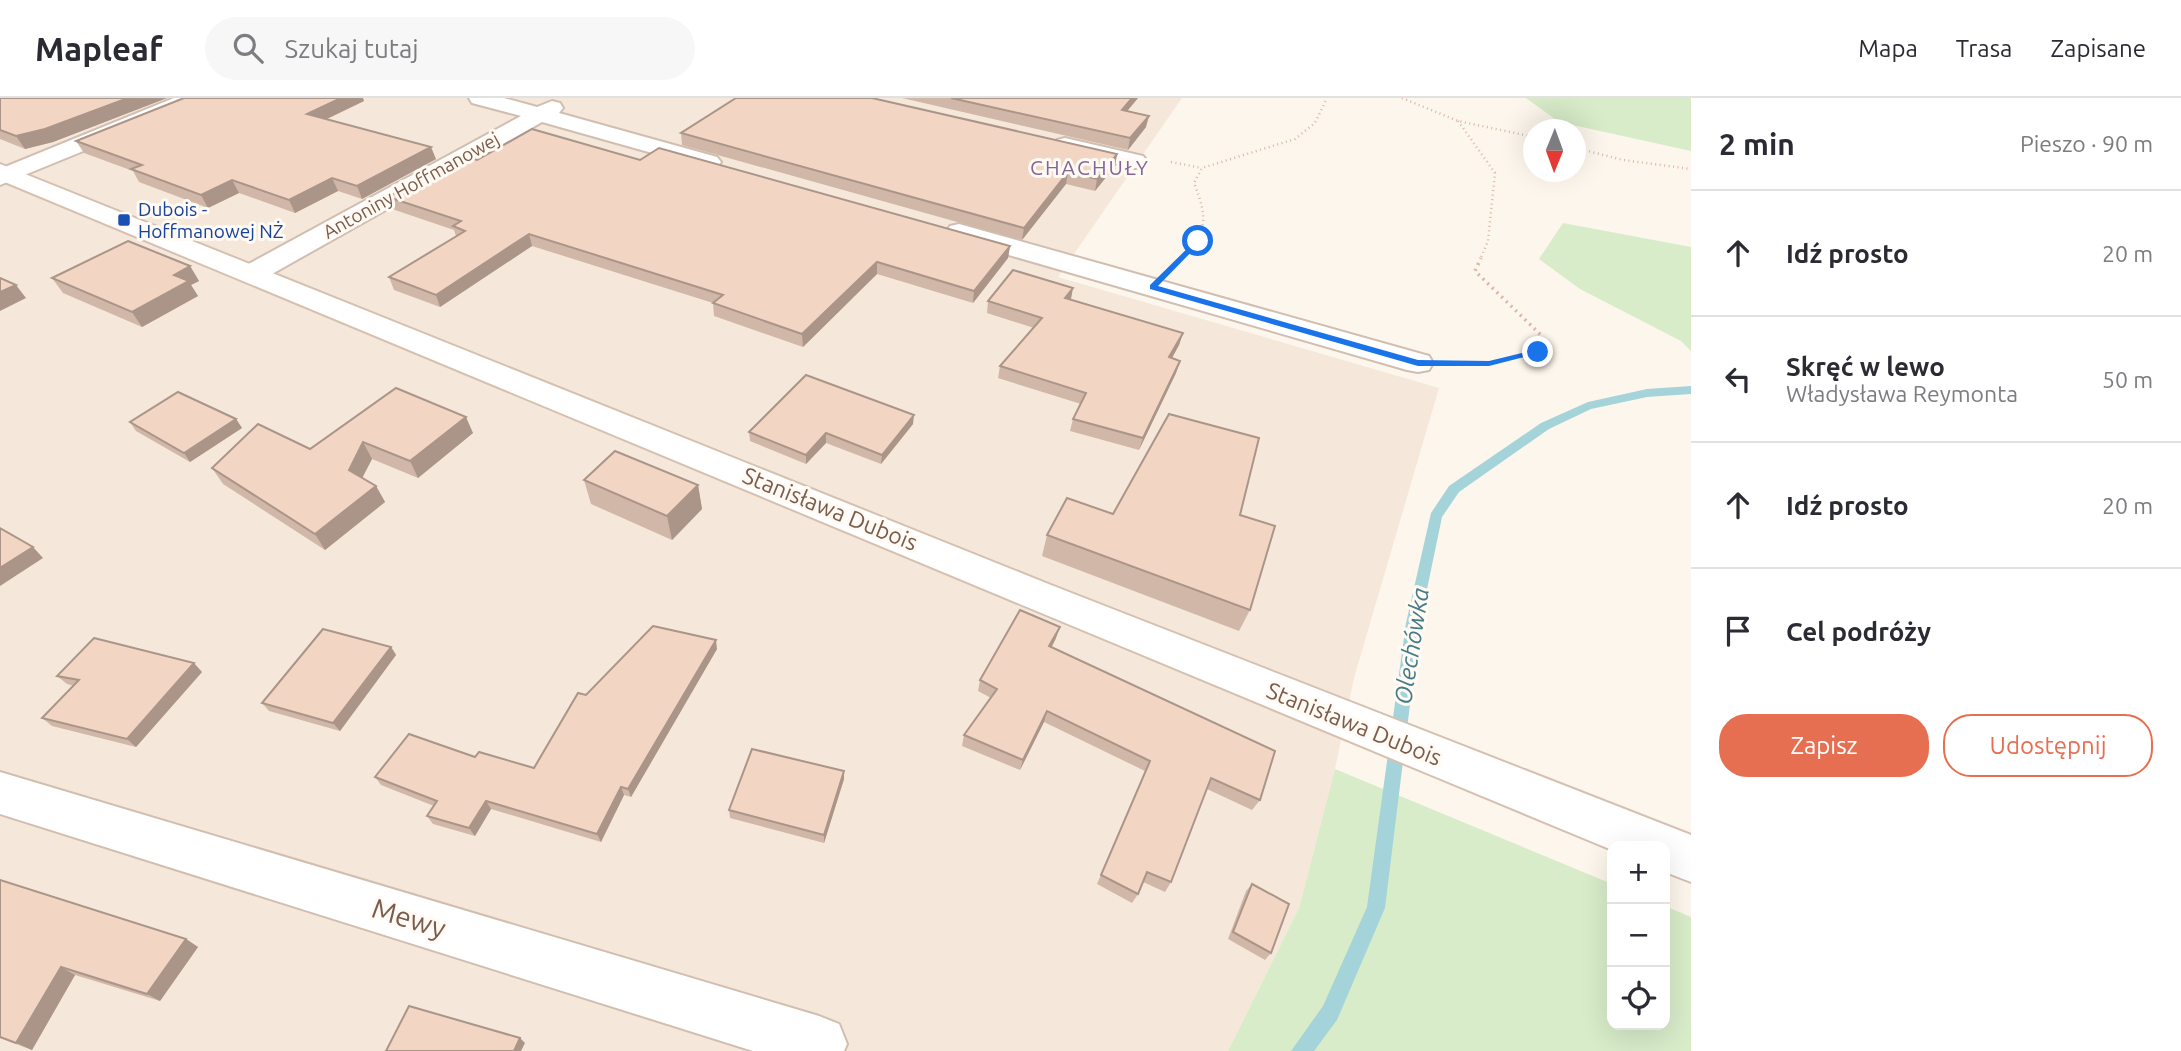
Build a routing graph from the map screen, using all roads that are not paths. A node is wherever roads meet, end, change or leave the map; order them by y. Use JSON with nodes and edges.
{"nodes":[{"id":1,"x":193,"y":98,"type":"edge"},
{"id":2,"x":480,"y":98,"type":"edge"},
{"id":3,"x":569,"y":98,"type":"edge"},
{"id":4,"x":538,"y":114,"type":"junction"},
{"id":5,"x":1044,"y":140,"type":"edge"},
{"id":6,"x":1135,"y":161,"type":"dead end"},
{"id":7,"x":731,"y":168,"type":"edge"},
{"id":8,"x":3,"y":175,"type":"edge"},
{"id":9,"x":930,"y":224,"type":"edge"},
{"id":10,"x":253,"y":273,"type":"junction"},
{"id":11,"x":1418,"y":363,"type":"road end"},
{"id":12,"x":0,"y":793,"type":"edge"},
{"id":13,"x":1647,"y":841,"type":"edge"},
{"id":14,"x":1670,"y":850,"type":"edge"},
{"id":15,"x":1691,"y":859,"type":"edge"},
{"id":16,"x":819,"y":1044,"type":"dead end"}],
"edges":[{"from":1,"to":8,"type":"street"},
{"from":2,"to":4,"type":"street"},
{"from":3,"to":4,"type":"street","name":"Antoniny Hoffmanowej"},
{"from":4,"to":7,"type":"street"},
{"from":4,"to":10,"type":"street","name":"Antoniny Hoffmanowej"},
{"from":5,"to":6,"type":"street"},
{"from":8,"to":10,"type":"street","name":"Stanisława Dubois"},
{"from":9,"to":11,"type":"street"},
{"from":10,"to":13,"type":"street","name":"Stanisława Dubois"},
{"from":12,"to":16,"type":"street","name":"Mewy"},
{"from":14,"to":15,"type":"street"}]}
